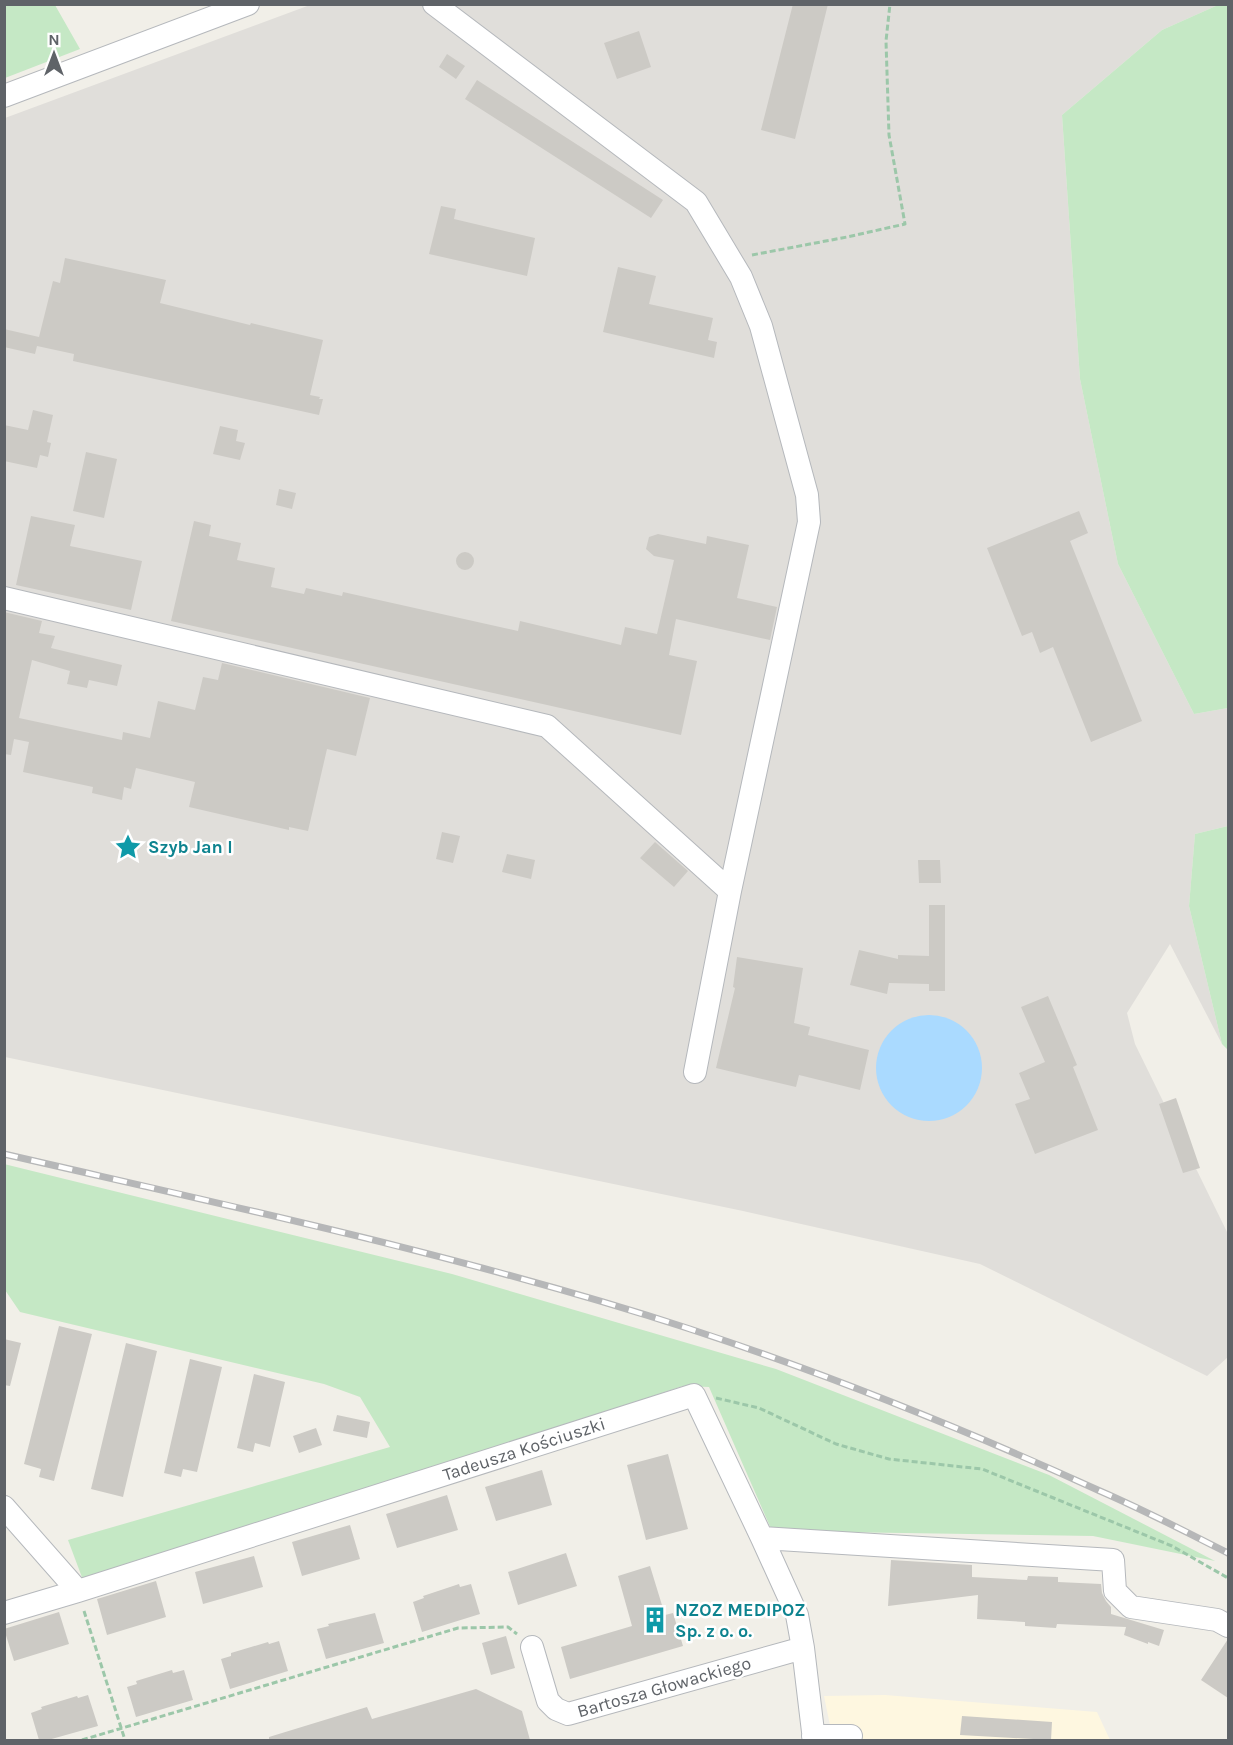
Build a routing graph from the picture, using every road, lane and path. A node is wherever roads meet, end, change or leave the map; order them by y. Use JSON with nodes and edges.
{"nodes":[{"id":1,"x":248,"y":4,"type":"edge"},
{"id":2,"x":434,"y":4,"type":"edge"},
{"id":3,"x":890,"y":4,"type":"edge"},
{"id":4,"x":4,"y":96,"type":"edge"},
{"id":5,"x":730,"y":259,"type":"junction"},
{"id":6,"x":4,"y":598,"type":"edge"},
{"id":7,"x":730,"y":891,"type":"junction"},
{"id":8,"x":695,"y":1072,"type":"dead end"},
{"id":9,"x":694,"y":1395,"type":"junction"},
{"id":10,"x":4,"y":1507,"type":"edge"},
{"id":11,"x":762,"y":1538,"type":"junction"},
{"id":12,"x":1228,"y":1578,"type":"edge"},
{"id":13,"x":78,"y":1591,"type":"junction"},
{"id":14,"x":4,"y":1613,"type":"edge"},
{"id":15,"x":1228,"y":1626,"type":"edge"},
{"id":16,"x":532,"y":1647,"type":"joint"},
{"id":17,"x":803,"y":1648,"type":"junction"},
{"id":18,"x":121,"y":1729,"type":"junction"},
{"id":19,"x":851,"y":1737,"type":"dead end"},
{"id":20,"x":814,"y":1738,"type":"edge"},
{"id":21,"x":81,"y":1740,"type":"edge"},
{"id":22,"x":125,"y":1740,"type":"edge"}],
"edges":[{"from":1,"to":4,"type":"street"},
{"from":2,"to":5,"type":"street"},
{"from":3,"to":5,"type":"path"},
{"from":5,"to":7,"type":"street"},
{"from":6,"to":7,"type":"street"},
{"from":7,"to":8,"type":"street"},
{"from":9,"to":11,"type":"street"},
{"from":9,"to":12,"type":"path"},
{"from":9,"to":13,"type":"street","name":"Tadeusza Kościuszki"},
{"from":10,"to":13,"type":"street"},
{"from":11,"to":15,"type":"street"},
{"from":11,"to":17,"type":"street"},
{"from":13,"to":14,"type":"street","name":"Tadeusza Kościuszki"},
{"from":13,"to":18,"type":"path"},
{"from":16,"to":17,"type":"street","name":"Bartosza Głowackiego"},
{"from":16,"to":18,"type":"path"},
{"from":17,"to":20,"type":"street"},
{"from":18,"to":21,"type":"path"},
{"from":18,"to":22,"type":"path"},
{"from":19,"to":20,"type":"street"}]}
